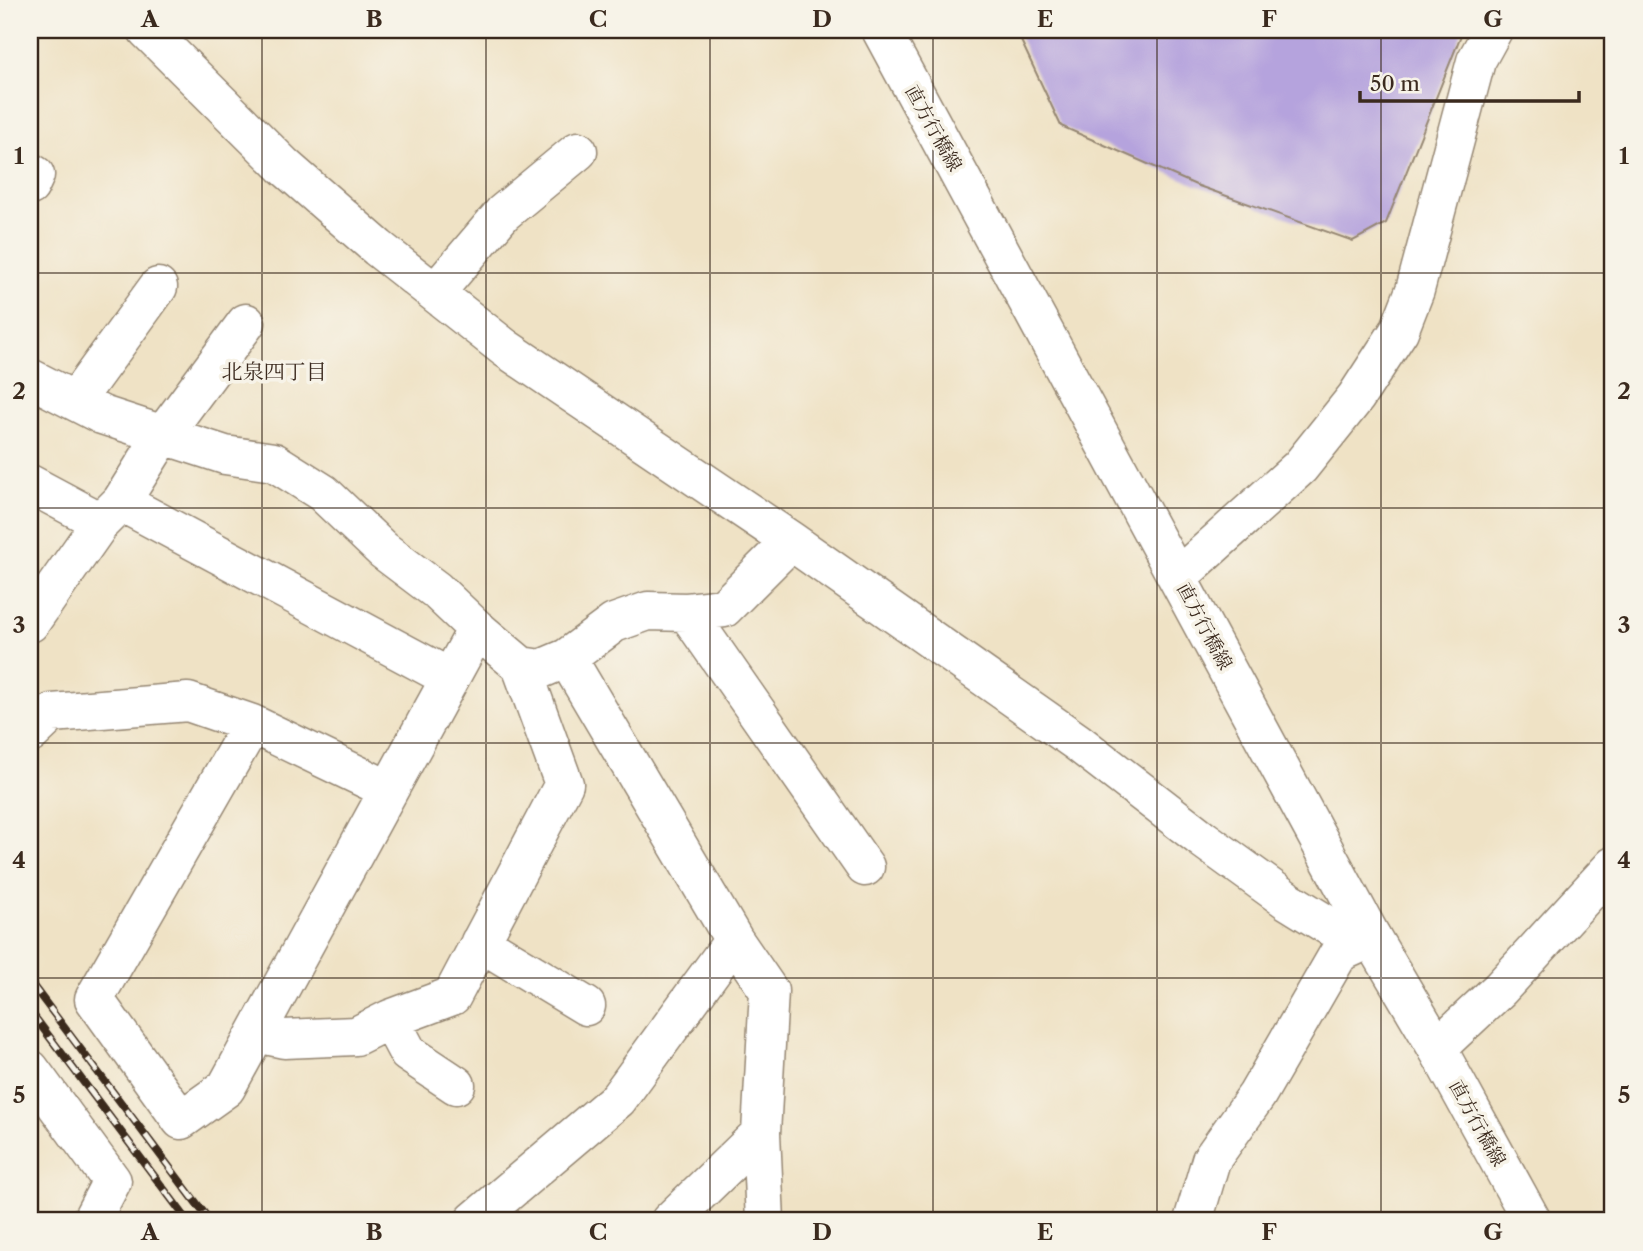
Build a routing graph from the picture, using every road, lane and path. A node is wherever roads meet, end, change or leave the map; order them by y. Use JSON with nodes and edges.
{"nodes":[{"id":1,"x":147,"y":30,"type":"edge"},
{"id":2,"x":881,"y":30,"type":"edge"},
{"id":3,"x":1493,"y":30,"type":"edge"},
{"id":4,"x":578,"y":151,"type":"dead end"},
{"id":5,"x":30,"y":172,"type":"edge"},
{"id":6,"x":30,"y":186,"type":"edge"},
{"id":7,"x":158,"y":287,"type":"dead end"},
{"id":8,"x":435,"y":293,"type":"junction"},
{"id":9,"x":246,"y":323,"type":"dead end"},
{"id":10,"x":30,"y":378,"type":"edge"},
{"id":11,"x":75,"y":401,"type":"junction"},
{"id":12,"x":163,"y":435,"type":"junction"},
{"id":13,"x":30,"y":484,"type":"edge"},
{"id":14,"x":111,"y":512,"type":"junction"},
{"id":15,"x":791,"y":541,"type":"junction"},
{"id":16,"x":1178,"y":577,"type":"junction"},
{"id":17,"x":687,"y":612,"type":"junction"},
{"id":18,"x":30,"y":623,"type":"edge"},
{"id":19,"x":477,"y":629,"type":"junction"},
{"id":20,"x":567,"y":659,"type":"junction"},
{"id":21,"x":521,"y":666,"type":"junction"},
{"id":22,"x":450,"y":678,"type":"junction"},
{"id":23,"x":252,"y":724,"type":"junction"},
{"id":24,"x":30,"y":734,"type":"edge"},
{"id":25,"x":389,"y":790,"type":"junction"},
{"id":26,"x":1613,"y":866,"type":"edge"},
{"id":27,"x":865,"y":867,"type":"dead end"},
{"id":28,"x":1372,"y":938,"type":"junction"},
{"id":29,"x":734,"y":940,"type":"junction"},
{"id":30,"x":480,"y":942,"type":"junction"},
{"id":31,"x":586,"y":1006,"type":"dead end"},
{"id":32,"x":390,"y":1019,"type":"junction"},
{"id":33,"x":257,"y":1033,"type":"junction"},
{"id":34,"x":1437,"y":1048,"type":"junction"},
{"id":35,"x":30,"y":1069,"type":"edge"},
{"id":36,"x":456,"y":1085,"type":"dead end"},
{"id":37,"x":761,"y":1133,"type":"junction"},
{"id":38,"x":91,"y":1221,"type":"edge"},
{"id":39,"x":474,"y":1221,"type":"edge"},
{"id":40,"x":670,"y":1221,"type":"edge"},
{"id":41,"x":765,"y":1221,"type":"edge"},
{"id":42,"x":1193,"y":1221,"type":"edge"},
{"id":43,"x":1532,"y":1221,"type":"edge"}],
"edges":[{"from":1,"to":8,"type":"street"},
{"from":2,"to":16,"type":"street","name":"直方行橋線"},
{"from":3,"to":16,"type":"street"},
{"from":4,"to":8,"type":"street"},
{"from":5,"to":6,"type":"street"},
{"from":7,"to":11,"type":"street"},
{"from":8,"to":15,"type":"street"},
{"from":9,"to":12,"type":"street"},
{"from":10,"to":11,"type":"street"},
{"from":11,"to":12,"type":"street"},
{"from":12,"to":14,"type":"street"},
{"from":12,"to":19,"type":"street"},
{"from":13,"to":14,"type":"street"},
{"from":14,"to":18,"type":"street"},
{"from":14,"to":22,"type":"street"},
{"from":15,"to":17,"type":"street"},
{"from":15,"to":28,"type":"street"},
{"from":16,"to":28,"type":"street","name":"直方行橋線"},
{"from":17,"to":20,"type":"street"},
{"from":17,"to":27,"type":"street"},
{"from":19,"to":21,"type":"street"},
{"from":19,"to":22,"type":"street"},
{"from":20,"to":21,"type":"street"},
{"from":20,"to":29,"type":"street"},
{"from":21,"to":30,"type":"street"},
{"from":22,"to":25,"type":"street"},
{"from":23,"to":24,"type":"street"},
{"from":23,"to":25,"type":"street"},
{"from":23,"to":33,"type":"street"},
{"from":25,"to":33,"type":"street"},
{"from":26,"to":34,"type":"street"},
{"from":28,"to":34,"type":"street","name":"直方行橋線"},
{"from":28,"to":42,"type":"street"},
{"from":29,"to":37,"type":"street"},
{"from":29,"to":39,"type":"street"},
{"from":30,"to":31,"type":"street"},
{"from":30,"to":32,"type":"street"},
{"from":32,"to":33,"type":"street"},
{"from":32,"to":36,"type":"street"},
{"from":34,"to":43,"type":"street","name":"直方行橋線"},
{"from":35,"to":38,"type":"street"},
{"from":37,"to":40,"type":"street"},
{"from":37,"to":41,"type":"street"}]}
